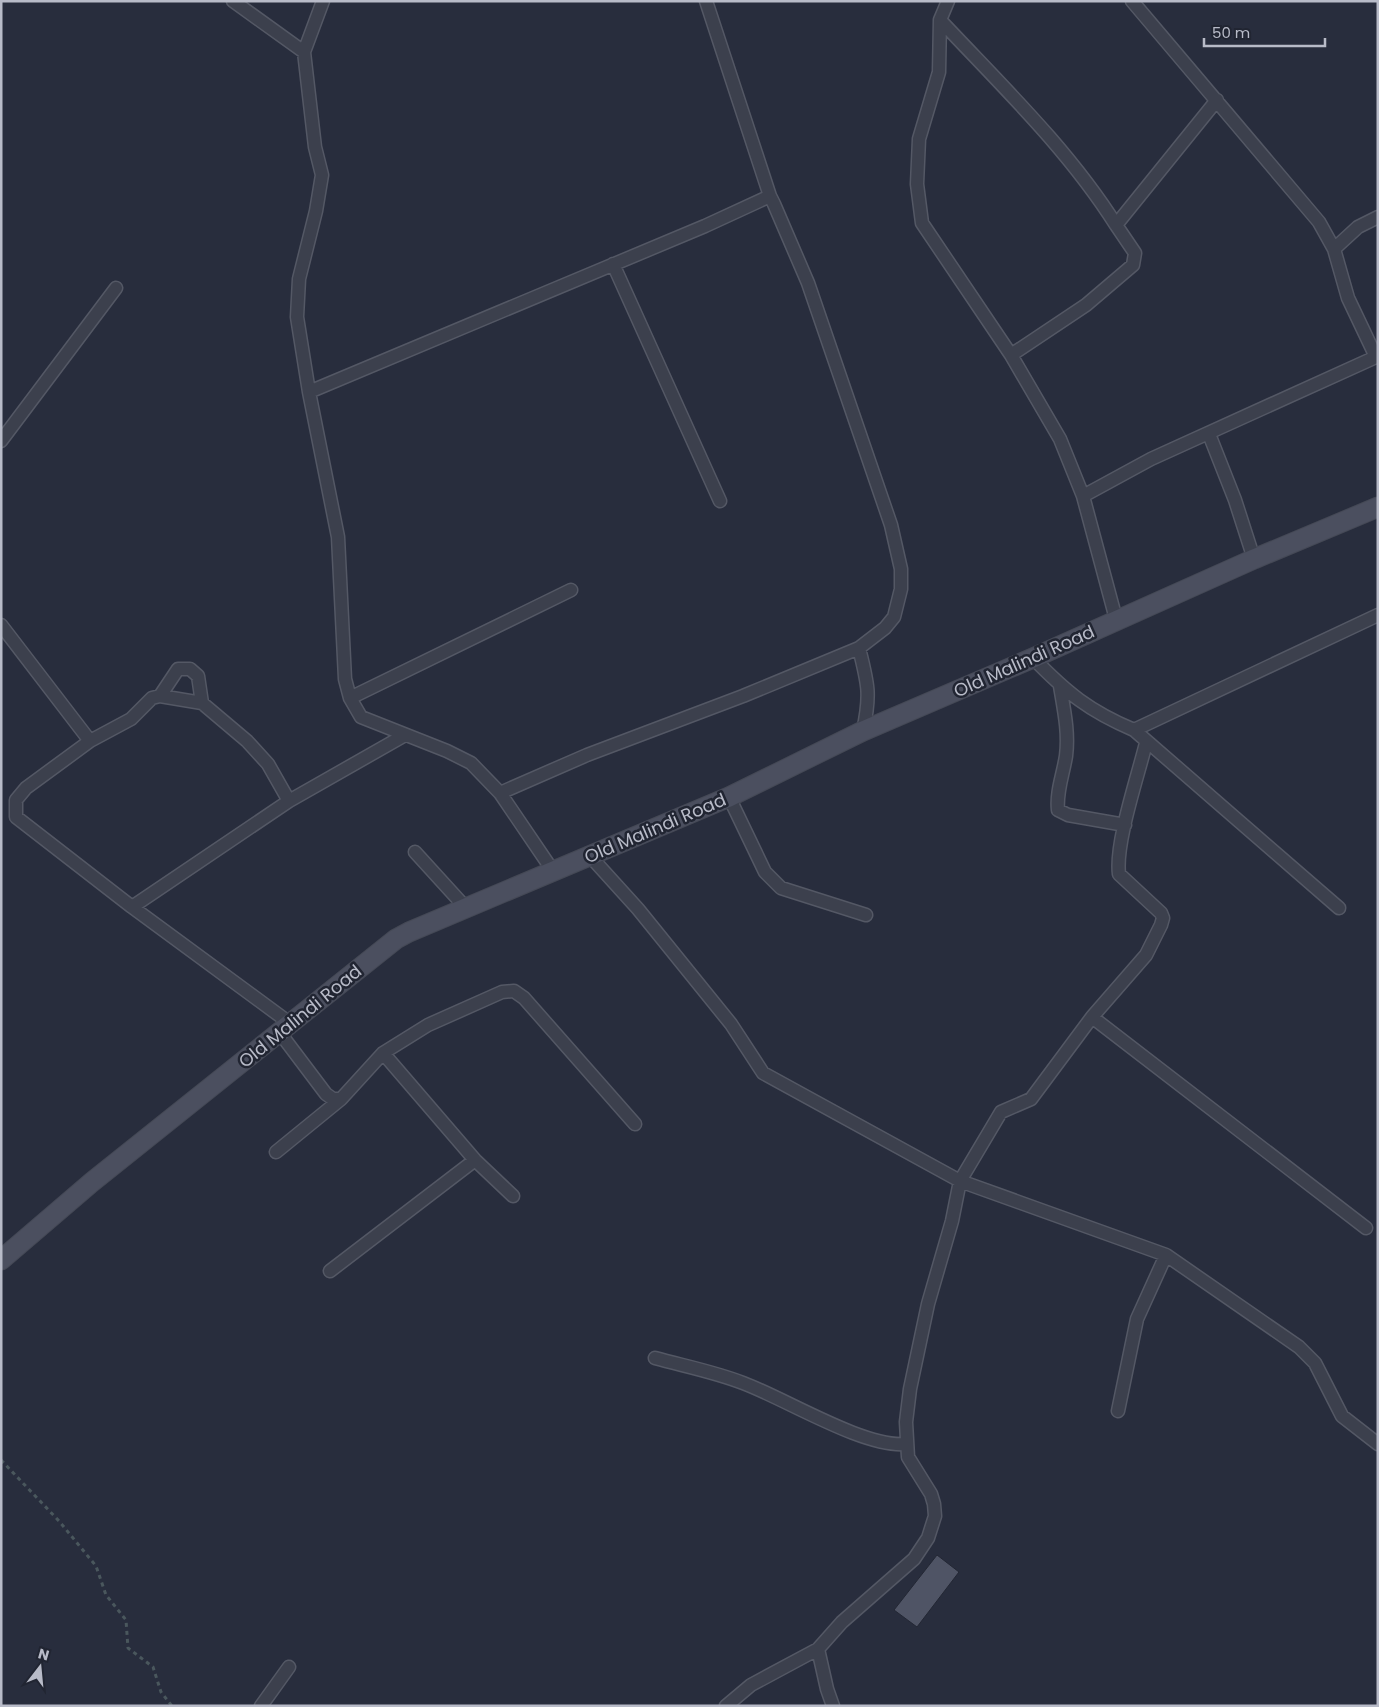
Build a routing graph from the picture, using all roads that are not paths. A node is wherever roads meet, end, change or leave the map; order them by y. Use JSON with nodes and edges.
{"nodes":[{"id":1,"x":233,"y":1,"type":"edge"},
{"id":2,"x":323,"y":1,"type":"edge"},
{"id":3,"x":706,"y":1,"type":"edge"},
{"id":4,"x":948,"y":1,"type":"edge"},
{"id":5,"x":1132,"y":1,"type":"edge"},
{"id":6,"x":940,"y":20,"type":"junction"},
{"id":7,"x":304,"y":52,"type":"junction"},
{"id":8,"x":1217,"y":100,"type":"junction"},
{"id":9,"x":770,"y":196,"type":"junction"},
{"id":10,"x":1378,"y":217,"type":"edge"},
{"id":11,"x":1116,"y":225,"type":"junction"},
{"id":12,"x":1334,"y":249,"type":"junction"},
{"id":13,"x":613,"y":264,"type":"junction"},
{"id":14,"x":116,"y":288,"type":"dead end"},
{"id":15,"x":1011,"y":355,"type":"junction"},
{"id":16,"x":1377,"y":356,"type":"edge"},
{"id":17,"x":309,"y":392,"type":"junction"},
{"id":18,"x":1208,"y":434,"type":"junction"},
{"id":19,"x":1,"y":441,"type":"edge"},
{"id":20,"x":1083,"y":496,"type":"junction"},
{"id":21,"x":720,"y":501,"type":"dead end"},
{"id":22,"x":1378,"y":507,"type":"edge"},
{"id":23,"x":1254,"y":559,"type":"junction"},
{"id":24,"x":571,"y":590,"type":"dead end"},
{"id":25,"x":1378,"y":615,"type":"edge"},
{"id":26,"x":1116,"y":619,"type":"junction"},
{"id":27,"x":1,"y":625,"type":"edge"},
{"id":28,"x":858,"y":648,"type":"junction"},
{"id":29,"x":1033,"y":658,"type":"junction"},
{"id":30,"x":1060,"y":686,"type":"junction"},
{"id":31,"x":160,"y":696,"type":"junction"},
{"id":32,"x":350,"y":698,"type":"junction"},
{"id":33,"x":202,"y":703,"type":"junction"},
{"id":34,"x":863,"y":730,"type":"junction"},
{"id":35,"x":1134,"y":730,"type":"junction"},
{"id":36,"x":405,"y":735,"type":"junction"},
{"id":37,"x":90,"y":741,"type":"junction"},
{"id":38,"x":1146,"y":743,"type":"junction"},
{"id":39,"x":500,"y":793,"type":"junction"},
{"id":40,"x":728,"y":798,"type":"junction"},
{"id":41,"x":289,"y":801,"type":"junction"},
{"id":42,"x":1125,"y":825,"type":"junction"},
{"id":43,"x":415,"y":852,"type":"dead end"},
{"id":44,"x":590,"y":856,"type":"junction"},
{"id":45,"x":553,"y":871,"type":"junction"},
{"id":46,"x":132,"y":907,"type":"junction"},
{"id":47,"x":466,"y":908,"type":"junction"},
{"id":48,"x":1339,"y":908,"type":"dead end"},
{"id":49,"x":866,"y":915,"type":"dead end"},
{"id":50,"x":1092,"y":1017,"type":"junction"},
{"id":51,"x":285,"y":1028,"type":"junction"},
{"id":52,"x":384,"y":1053,"type":"junction"},
{"id":53,"x":341,"y":1100,"type":"junction"},
{"id":54,"x":635,"y":1124,"type":"dead end"},
{"id":55,"x":276,"y":1152,"type":"dead end"},
{"id":56,"x":475,"y":1160,"type":"junction"},
{"id":57,"x":960,"y":1181,"type":"junction"},
{"id":58,"x":513,"y":1196,"type":"dead end"},
{"id":59,"x":1366,"y":1228,"type":"dead end"},
{"id":60,"x":1166,"y":1255,"type":"junction"},
{"id":61,"x":1,"y":1260,"type":"edge"},
{"id":62,"x":330,"y":1271,"type":"dead end"},
{"id":63,"x":655,"y":1358,"type":"dead end"},
{"id":64,"x":1118,"y":1411,"type":"dead end"},
{"id":65,"x":906,"y":1444,"type":"junction"},
{"id":66,"x":1378,"y":1444,"type":"edge"},
{"id":67,"x":818,"y":1649,"type":"junction"},
{"id":68,"x":288,"y":1667,"type":"dead end"},
{"id":69,"x":261,"y":1706,"type":"edge"},
{"id":70,"x":726,"y":1706,"type":"edge"},
{"id":71,"x":833,"y":1706,"type":"edge"}],
"edges":[{"from":1,"to":7,"type":"street"},
{"from":2,"to":7,"type":"street"},
{"from":3,"to":9,"type":"street"},
{"from":4,"to":6,"type":"street"},
{"from":5,"to":8,"type":"street"},
{"from":6,"to":11,"type":"street"},
{"from":6,"to":15,"type":"street"},
{"from":7,"to":17,"type":"street"},
{"from":8,"to":11,"type":"street"},
{"from":8,"to":12,"type":"street"},
{"from":9,"to":13,"type":"street"},
{"from":9,"to":28,"type":"street"},
{"from":10,"to":12,"type":"street"},
{"from":11,"to":15,"type":"street"},
{"from":12,"to":16,"type":"street"},
{"from":13,"to":17,"type":"street"},
{"from":13,"to":21,"type":"street"},
{"from":14,"to":19,"type":"street"},
{"from":15,"to":20,"type":"street"},
{"from":16,"to":18,"type":"street"},
{"from":17,"to":32,"type":"street"},
{"from":18,"to":20,"type":"street"},
{"from":18,"to":23,"type":"street"},
{"from":20,"to":26,"type":"street"},
{"from":22,"to":23,"type":"main road","name":"Old Malindi Road"},
{"from":23,"to":26,"type":"main road","name":"Old Malindi Road"},
{"from":24,"to":32,"type":"street"},
{"from":25,"to":35,"type":"street"},
{"from":26,"to":29,"type":"main road","name":"Old Malindi Road"},
{"from":27,"to":37,"type":"street"},
{"from":28,"to":34,"type":"street"},
{"from":28,"to":39,"type":"street"},
{"from":29,"to":30,"type":"street"},
{"from":29,"to":34,"type":"main road","name":"Old Malindi Road"},
{"from":30,"to":35,"type":"street"},
{"from":30,"to":42,"type":"street"},
{"from":31,"to":33,"type":"street"},
{"from":31,"to":33,"type":"street"},
{"from":31,"to":37,"type":"street"},
{"from":32,"to":36,"type":"street"},
{"from":33,"to":41,"type":"street"},
{"from":34,"to":40,"type":"main road","name":"Old Malindi Road"},
{"from":35,"to":38,"type":"street"},
{"from":36,"to":39,"type":"street"},
{"from":36,"to":41,"type":"street"},
{"from":37,"to":46,"type":"street"},
{"from":38,"to":42,"type":"street"},
{"from":38,"to":48,"type":"street"},
{"from":39,"to":45,"type":"street"},
{"from":40,"to":44,"type":"main road","name":"Old Malindi Road"},
{"from":40,"to":49,"type":"street"},
{"from":41,"to":46,"type":"street"},
{"from":42,"to":50,"type":"street"},
{"from":43,"to":47,"type":"street"},
{"from":44,"to":45,"type":"main road","name":"Old Malindi Road"},
{"from":44,"to":57,"type":"street"},
{"from":45,"to":47,"type":"main road","name":"Old Malindi Road"},
{"from":46,"to":51,"type":"street"},
{"from":47,"to":51,"type":"main road","name":"Old Malindi Road"},
{"from":50,"to":57,"type":"street"},
{"from":50,"to":59,"type":"street"},
{"from":51,"to":53,"type":"street"},
{"from":51,"to":61,"type":"main road","name":"Old Malindi Road"},
{"from":52,"to":53,"type":"street"},
{"from":52,"to":54,"type":"street"},
{"from":52,"to":56,"type":"street"},
{"from":53,"to":55,"type":"street"},
{"from":56,"to":58,"type":"street"},
{"from":56,"to":62,"type":"street"},
{"from":57,"to":60,"type":"street"},
{"from":57,"to":65,"type":"street"},
{"from":60,"to":64,"type":"street"},
{"from":60,"to":66,"type":"street"},
{"from":63,"to":65,"type":"street"},
{"from":65,"to":67,"type":"street"},
{"from":67,"to":70,"type":"street"},
{"from":67,"to":71,"type":"street"},
{"from":68,"to":69,"type":"street"}]}
